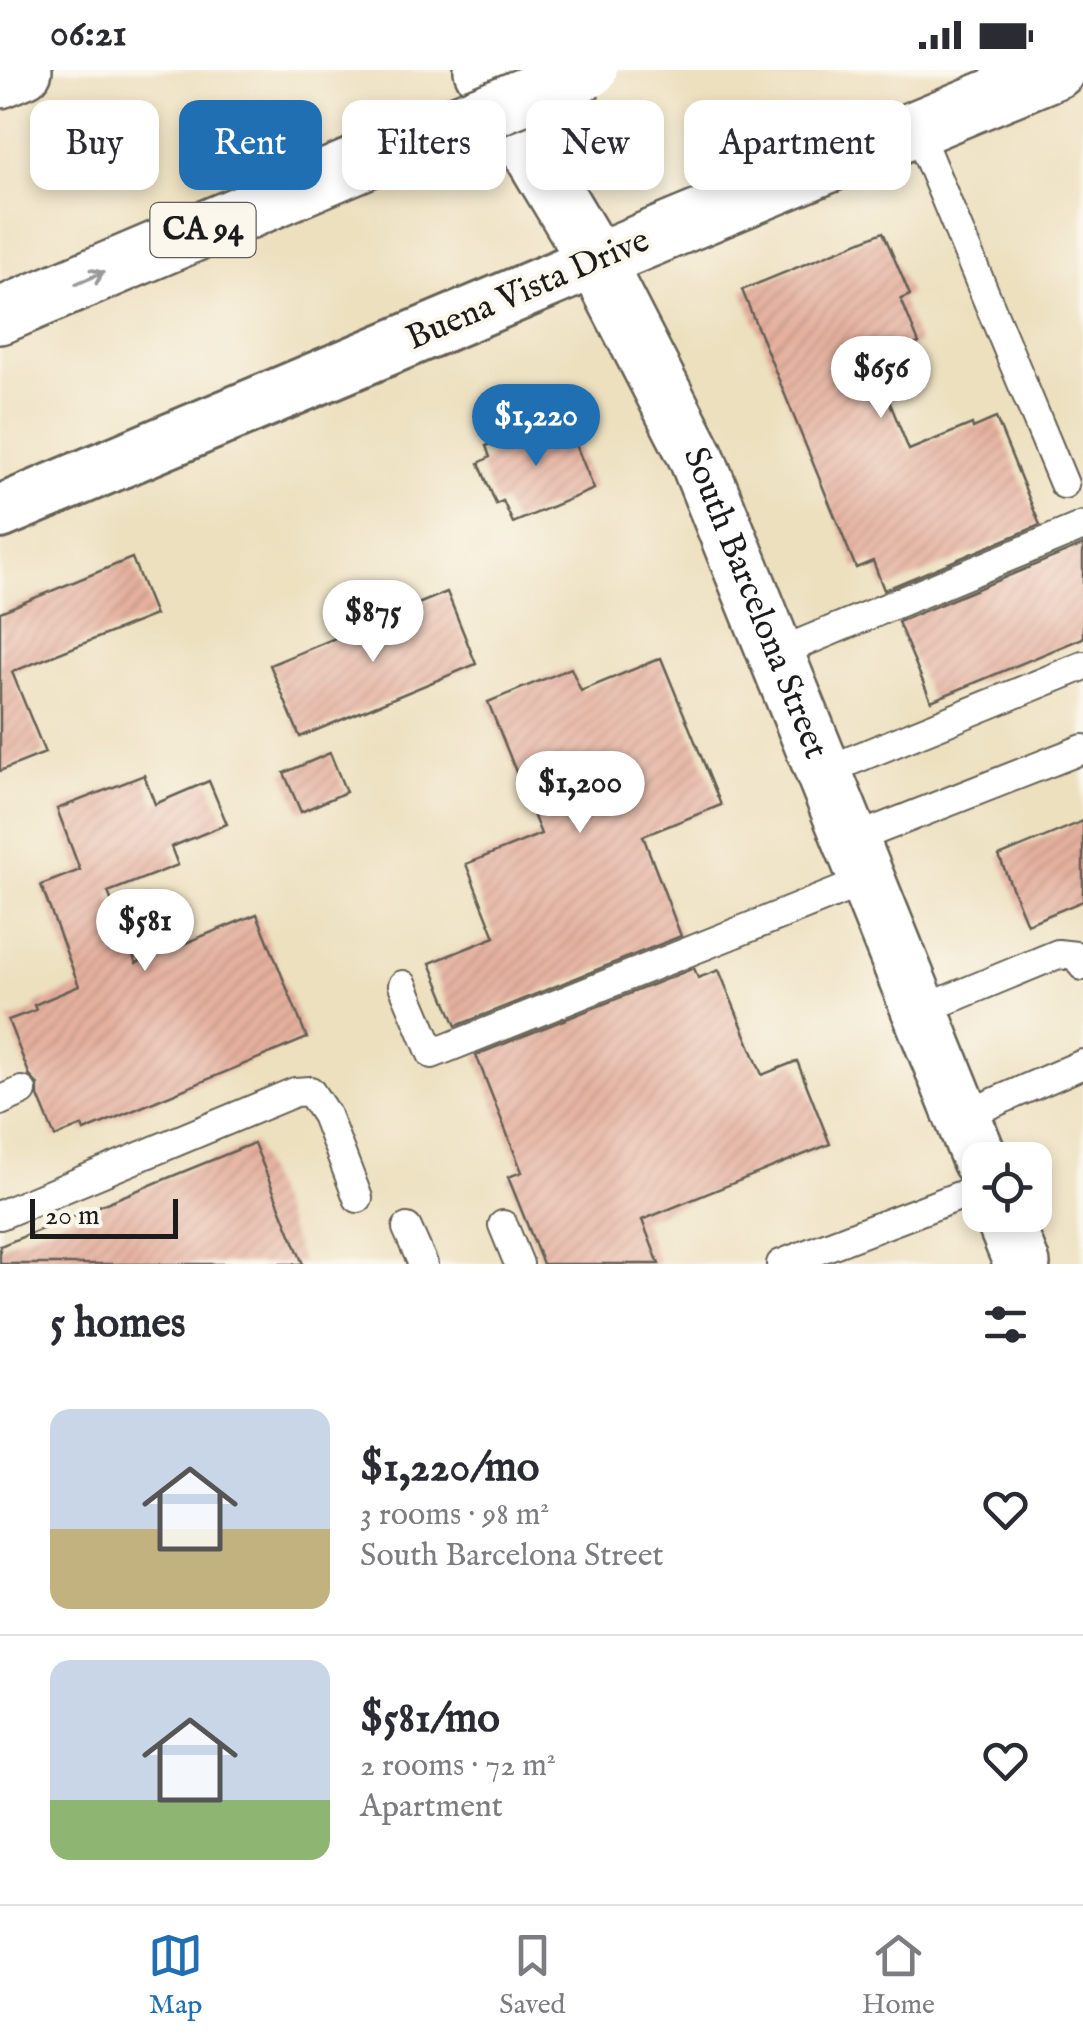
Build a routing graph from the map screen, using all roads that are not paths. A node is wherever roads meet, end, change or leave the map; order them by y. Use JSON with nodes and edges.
{"nodes":[{"id":1,"x":24,"y":70,"type":"edge"},
{"id":2,"x":482,"y":70,"type":"edge"},
{"id":3,"x":589,"y":70,"type":"edge"},
{"id":4,"x":1058,"y":70,"type":"edge"},
{"id":5,"x":0,"y":80,"type":"edge"},
{"id":6,"x":916,"y":128,"type":"junction"},
{"id":7,"x":596,"y":260,"type":"junction"},
{"id":8,"x":0,"y":316,"type":"edge"},
{"id":9,"x":1064,"y":484,"type":"dead end"},
{"id":10,"x":0,"y":512,"type":"edge"},
{"id":11,"x":1083,"y":526,"type":"edge"},
{"id":12,"x":776,"y":654,"type":"junction"},
{"id":13,"x":1083,"y":666,"type":"edge"},
{"id":14,"x":1083,"y":749,"type":"edge"},
{"id":15,"x":823,"y":772,"type":"junction"},
{"id":16,"x":859,"y":860,"type":"junction"},
{"id":17,"x":1083,"y":966,"type":"edge"},
{"id":18,"x":404,"y":985,"type":"dead end"},
{"id":19,"x":920,"y":1011,"type":"junction"},
{"id":20,"x":1083,"y":1064,"type":"edge"},
{"id":21,"x":971,"y":1138,"type":"edge"},
{"id":22,"x":962,"y":1195,"type":"edge"},
{"id":23,"x":358,"y":1198,"type":"dead end"},
{"id":24,"x":0,"y":1215,"type":"edge"},
{"id":25,"x":503,"y":1226,"type":"dead end"},
{"id":26,"x":408,"y":1228,"type":"dead end"},
{"id":27,"x":1009,"y":1232,"type":"edge"},
{"id":28,"x":423,"y":1264,"type":"edge"},
{"id":29,"x":518,"y":1264,"type":"edge"},
{"id":30,"x":781,"y":1264,"type":"edge"},
{"id":31,"x":1022,"y":1264,"type":"edge"}],
"edges":[{"from":1,"to":5,"type":"main road"},
{"from":2,"to":7,"type":"main road","name":"South Barcelona Street"},
{"from":8,"to":3,"type":"main road","number":"CA 94","one_way":true,"bridge":true},
{"from":4,"to":6,"type":"main road","name":"Buena Vista Drive"},
{"from":6,"to":7,"type":"main road","name":"Buena Vista Drive"},
{"from":6,"to":9,"type":"lane"},
{"from":7,"to":10,"type":"street","name":"Buena Vista Drive"},
{"from":7,"to":12,"type":"main road","name":"South Barcelona Street"},
{"from":11,"to":12,"type":"lane"},
{"from":12,"to":15,"type":"main road","name":"South Barcelona Street"},
{"from":13,"to":15,"type":"lane"},
{"from":14,"to":16,"type":"lane"},
{"from":15,"to":16,"type":"main road","name":"South Barcelona Street"},
{"from":16,"to":18,"type":"lane"},
{"from":16,"to":19,"type":"main road","name":"South Barcelona Street"},
{"from":17,"to":19,"type":"lane"},
{"from":19,"to":21,"type":"main road","name":"South Barcelona Street"},
{"from":20,"to":21,"type":"lane"},
{"from":22,"to":30,"type":"lane"},
{"from":23,"to":24,"type":"lane"},
{"from":25,"to":29,"type":"lane"},
{"from":26,"to":28,"type":"lane"},
{"from":27,"to":31,"type":"main road"}]}
